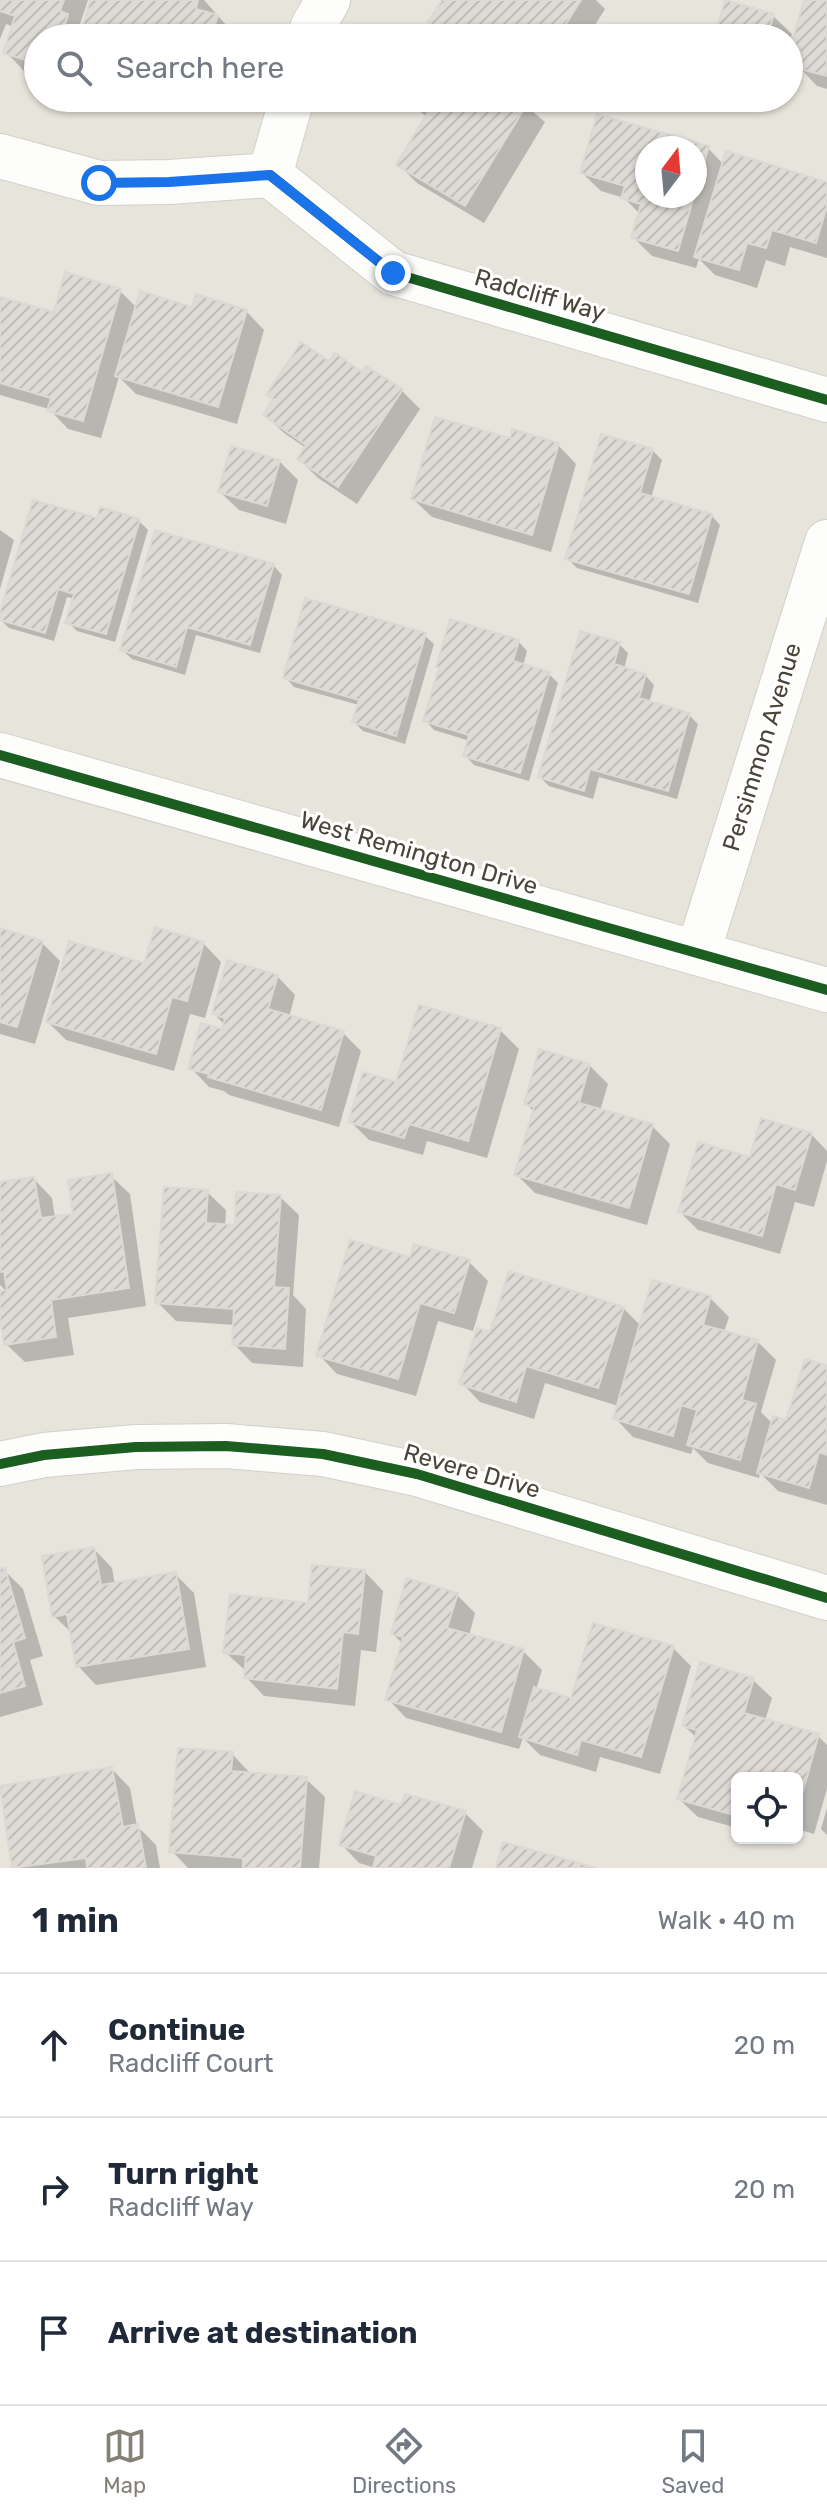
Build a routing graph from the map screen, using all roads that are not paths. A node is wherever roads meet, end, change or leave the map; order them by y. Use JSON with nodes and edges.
{"nodes":[{"id":1,"x":328,"y":0,"type":"edge"},
{"id":2,"x":314,"y":24,"type":"edge"},
{"id":3,"x":288,"y":112,"type":"edge"},
{"id":4,"x":0,"y":156,"type":"edge"},
{"id":5,"x":270,"y":175,"type":"junction"},
{"id":6,"x":827,"y":400,"type":"edge"},
{"id":7,"x":827,"y":542,"type":"edge"},
{"id":8,"x":0,"y":755,"type":"edge"},
{"id":9,"x":698,"y":952,"type":"junction"},
{"id":10,"x":827,"y":990,"type":"edge"},
{"id":11,"x":0,"y":1464,"type":"edge"},
{"id":12,"x":827,"y":1598,"type":"edge"}],
"edges":[{"from":1,"to":2,"type":"street"},
{"from":3,"to":5,"type":"street"},
{"from":4,"to":5,"type":"street"},
{"from":5,"to":6,"type":"street","name":"Radcliff Way"},
{"from":7,"to":9,"type":"street","name":"Persimmon Avenue"},
{"from":8,"to":9,"type":"street","name":"West Remington Drive"},
{"from":9,"to":10,"type":"street","name":"West Remington Drive"},
{"from":11,"to":12,"type":"street","name":"Revere Drive"}]}
